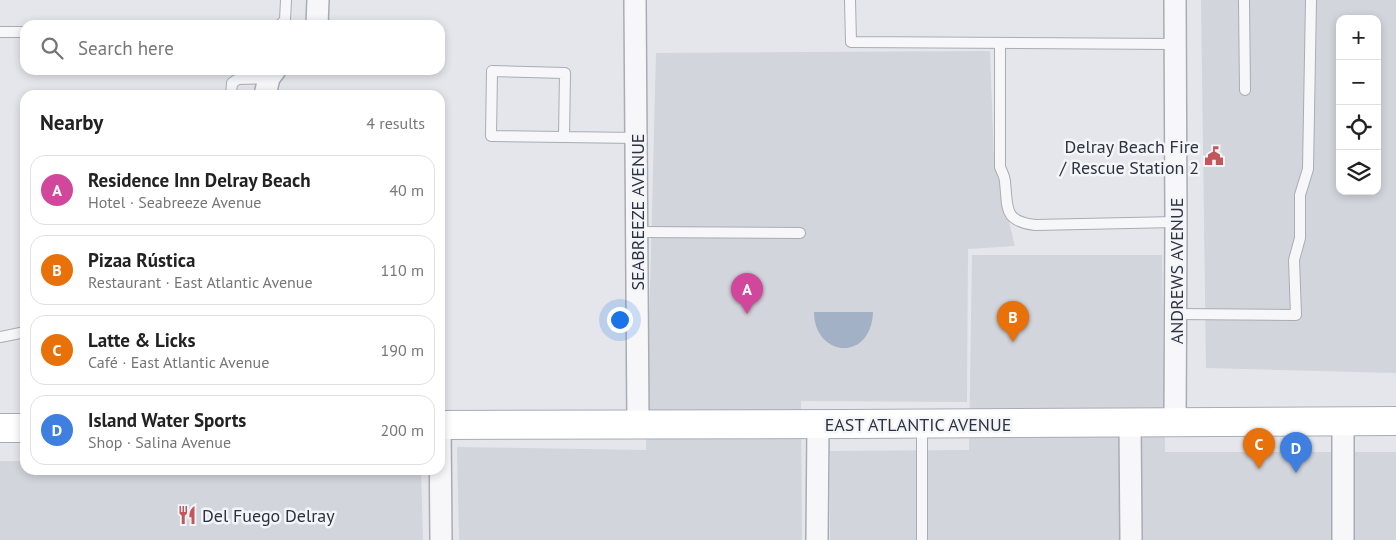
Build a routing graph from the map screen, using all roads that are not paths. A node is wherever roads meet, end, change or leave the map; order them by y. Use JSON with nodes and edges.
{"nodes":[{"id":1,"x":286,"y":0,"type":"edge"},
{"id":2,"x":318,"y":0,"type":"edge"},
{"id":3,"x":635,"y":0,"type":"edge"},
{"id":4,"x":850,"y":0,"type":"edge"},
{"id":5,"x":1174,"y":0,"type":"edge"},
{"id":6,"x":1244,"y":0,"type":"edge"},
{"id":7,"x":1311,"y":0,"type":"edge"},
{"id":8,"x":285,"y":20,"type":"edge"},
{"id":9,"x":317,"y":20,"type":"edge"},
{"id":10,"x":0,"y":32,"type":"edge"},
{"id":11,"x":20,"y":32,"type":"edge"},
{"id":12,"x":1000,"y":43,"type":"junction"},
{"id":13,"x":1175,"y":44,"type":"junction"},
{"id":14,"x":270,"y":81,"type":"edge"},
{"id":15,"x":231,"y":90,"type":"edge"},
{"id":16,"x":1245,"y":90,"type":"dead end"},
{"id":17,"x":564,"y":137,"type":"junction"},
{"id":18,"x":636,"y":138,"type":"junction"},
{"id":19,"x":1176,"y":222,"type":"junction"},
{"id":20,"x":637,"y":232,"type":"junction"},
{"id":21,"x":800,"y":233,"type":"dead end"},
{"id":22,"x":1176,"y":314,"type":"junction"},
{"id":23,"x":20,"y":333,"type":"edge"},
{"id":24,"x":0,"y":337,"type":"edge"},
{"id":25,"x":1343,"y":421,"type":"junction"},
{"id":26,"x":1396,"y":421,"type":"edge"},
{"id":27,"x":1130,"y":422,"type":"junction"},
{"id":28,"x":1175,"y":422,"type":"junction"},
{"id":29,"x":818,"y":424,"type":"junction"},
{"id":30,"x":922,"y":424,"type":"junction"},
{"id":31,"x":445,"y":425,"type":"edge"},
{"id":32,"x":638,"y":425,"type":"junction"},
{"id":33,"x":0,"y":428,"type":"edge"},
{"id":34,"x":20,"y":428,"type":"edge"},
{"id":35,"x":440,"y":475,"type":"edge"},
{"id":36,"x":441,"y":540,"type":"edge"},
{"id":37,"x":818,"y":540,"type":"edge"},
{"id":38,"x":922,"y":540,"type":"edge"},
{"id":39,"x":1131,"y":540,"type":"edge"},
{"id":40,"x":1343,"y":540,"type":"edge"}],
"edges":[{"from":1,"to":8,"type":"lane"},
{"from":2,"to":9,"type":"street"},
{"from":3,"to":18,"type":"street","name":"SEABREEZE AVENUE"},
{"from":4,"to":12,"type":"lane"},
{"from":5,"to":13,"type":"street","name":"ANDREWS AVENUE"},
{"from":6,"to":16,"type":"lane"},
{"from":7,"to":22,"type":"lane"},
{"from":10,"to":11,"type":"lane"},
{"from":12,"to":13,"type":"lane"},
{"from":12,"to":19,"type":"lane"},
{"from":13,"to":19,"type":"street","name":"ANDREWS AVENUE"},
{"from":14,"to":15,"type":"lane"},
{"from":17,"to":17,"type":"lane"},
{"from":17,"to":18,"type":"lane"},
{"from":18,"to":20,"type":"street","name":"SEABREEZE AVENUE"},
{"from":19,"to":22,"type":"street","name":"ANDREWS AVENUE"},
{"from":20,"to":21,"type":"lane"},
{"from":20,"to":32,"type":"street","name":"SEABREEZE AVENUE"},
{"from":22,"to":28,"type":"street","name":"ANDREWS AVENUE"},
{"from":23,"to":24,"type":"lane"},
{"from":25,"to":26,"type":"main road","name":"EAST ATLANTIC AVENUE"},
{"from":25,"to":28,"type":"main road","name":"EAST ATLANTIC AVENUE"},
{"from":25,"to":40,"type":"street"},
{"from":27,"to":28,"type":"main road","name":"EAST ATLANTIC AVENUE"},
{"from":27,"to":30,"type":"main road","name":"EAST ATLANTIC AVENUE"},
{"from":27,"to":39,"type":"street"},
{"from":29,"to":30,"type":"main road","name":"EAST ATLANTIC AVENUE"},
{"from":29,"to":32,"type":"main road","name":"EAST ATLANTIC AVENUE"},
{"from":29,"to":37,"type":"street"},
{"from":30,"to":38,"type":"lane"},
{"from":31,"to":32,"type":"main road","name":"EAST ATLANTIC AVENUE"},
{"from":33,"to":34,"type":"main road"},
{"from":35,"to":36,"type":"street"}]}
